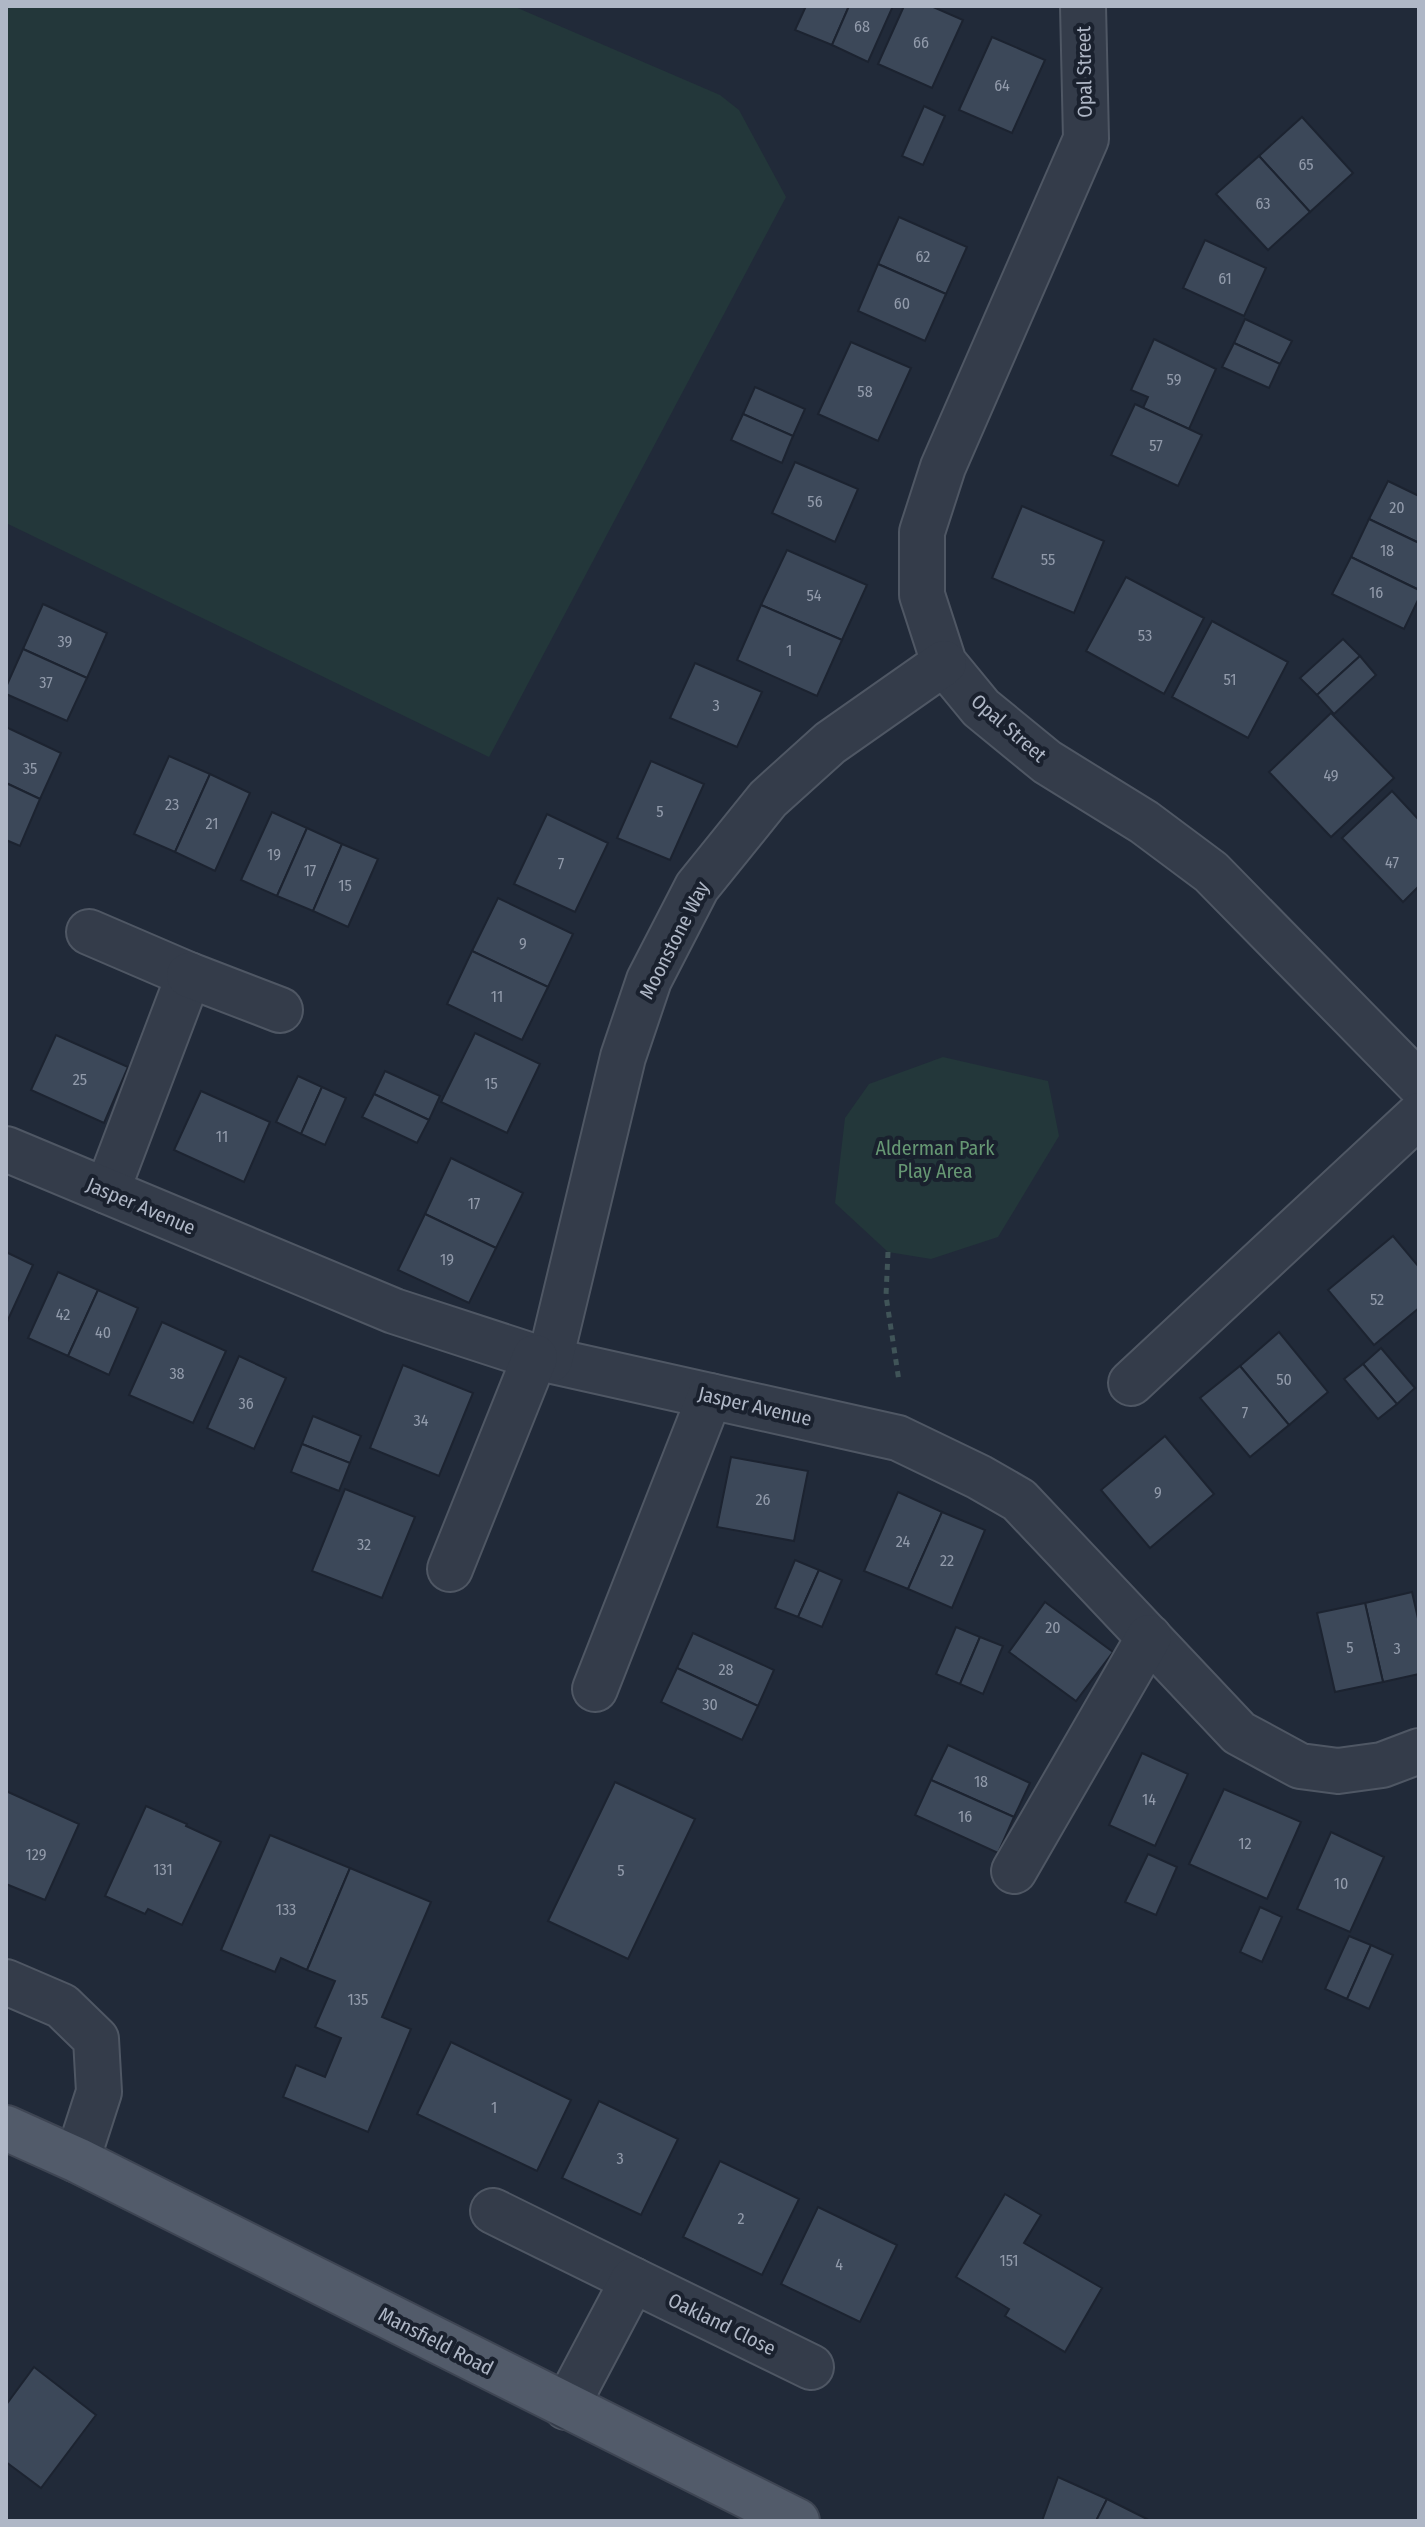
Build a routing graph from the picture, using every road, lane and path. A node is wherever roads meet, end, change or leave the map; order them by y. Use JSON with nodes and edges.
{"nodes":[{"id":1,"x":1083,"y":6,"type":"edge"},
{"id":2,"x":944,"y":663,"type":"junction"},
{"id":3,"x":89,"y":932,"type":"dead end"},
{"id":4,"x":189,"y":975,"type":"junction"},
{"id":5,"x":280,"y":1010,"type":"dead end"},
{"id":6,"x":1419,"y":1084,"type":"edge"},
{"id":7,"x":1419,"y":1115,"type":"edge"},
{"id":8,"x":6,"y":1149,"type":"edge"},
{"id":9,"x":107,"y":1191,"type":"junction"},
{"id":10,"x":888,"y":1252,"type":"dead end"},
{"id":11,"x":542,"y":1359,"type":"junction"},
{"id":12,"x":1131,"y":1383,"type":"dead end"},
{"id":13,"x":710,"y":1396,"type":"junction"},
{"id":14,"x":898,"y":1438,"type":"junction"},
{"id":15,"x":450,"y":1569,"type":"dead end"},
{"id":16,"x":1149,"y":1637,"type":"junction"},
{"id":17,"x":595,"y":1689,"type":"dead end"},
{"id":18,"x":1419,"y":1751,"type":"edge"},
{"id":19,"x":1014,"y":1871,"type":"dead end"},
{"id":20,"x":6,"y":1982,"type":"edge"},
{"id":21,"x":6,"y":2128,"type":"edge"},
{"id":22,"x":77,"y":2160,"type":"junction"},
{"id":23,"x":493,"y":2211,"type":"dead end"},
{"id":24,"x":633,"y":2280,"type":"junction"},
{"id":25,"x":811,"y":2367,"type":"dead end"},
{"id":26,"x":566,"y":2407,"type":"junction"},
{"id":27,"x":797,"y":2521,"type":"edge"}],
"edges":[{"from":1,"to":2,"type":"street","name":"Opal Street"},
{"from":2,"to":6,"type":"street","name":"Opal Street"},
{"from":2,"to":11,"type":"street","name":"Moonstone Way"},
{"from":3,"to":4,"type":"street"},
{"from":4,"to":5,"type":"street"},
{"from":4,"to":9,"type":"street"},
{"from":7,"to":12,"type":"street"},
{"from":8,"to":9,"type":"street","name":"Jasper Avenue"},
{"from":9,"to":11,"type":"street","name":"Jasper Avenue"},
{"from":10,"to":14,"type":"path"},
{"from":11,"to":13,"type":"street","name":"Jasper Avenue"},
{"from":11,"to":15,"type":"street","name":"Moonstone Way"},
{"from":13,"to":14,"type":"street","name":"Jasper Avenue"},
{"from":13,"to":17,"type":"street"},
{"from":14,"to":16,"type":"street","name":"Jasper Avenue"},
{"from":16,"to":18,"type":"street","name":"Jasper Avenue"},
{"from":16,"to":19,"type":"street"},
{"from":20,"to":22,"type":"street"},
{"from":21,"to":22,"type":"main road","name":"Mansfield Road"},
{"from":22,"to":26,"type":"main road","name":"Mansfield Road"},
{"from":23,"to":24,"type":"street","name":"Oakland Close"},
{"from":24,"to":25,"type":"street","name":"Oakland Close"},
{"from":24,"to":26,"type":"street"},
{"from":26,"to":27,"type":"main road","name":"Mansfield Road"}]}
